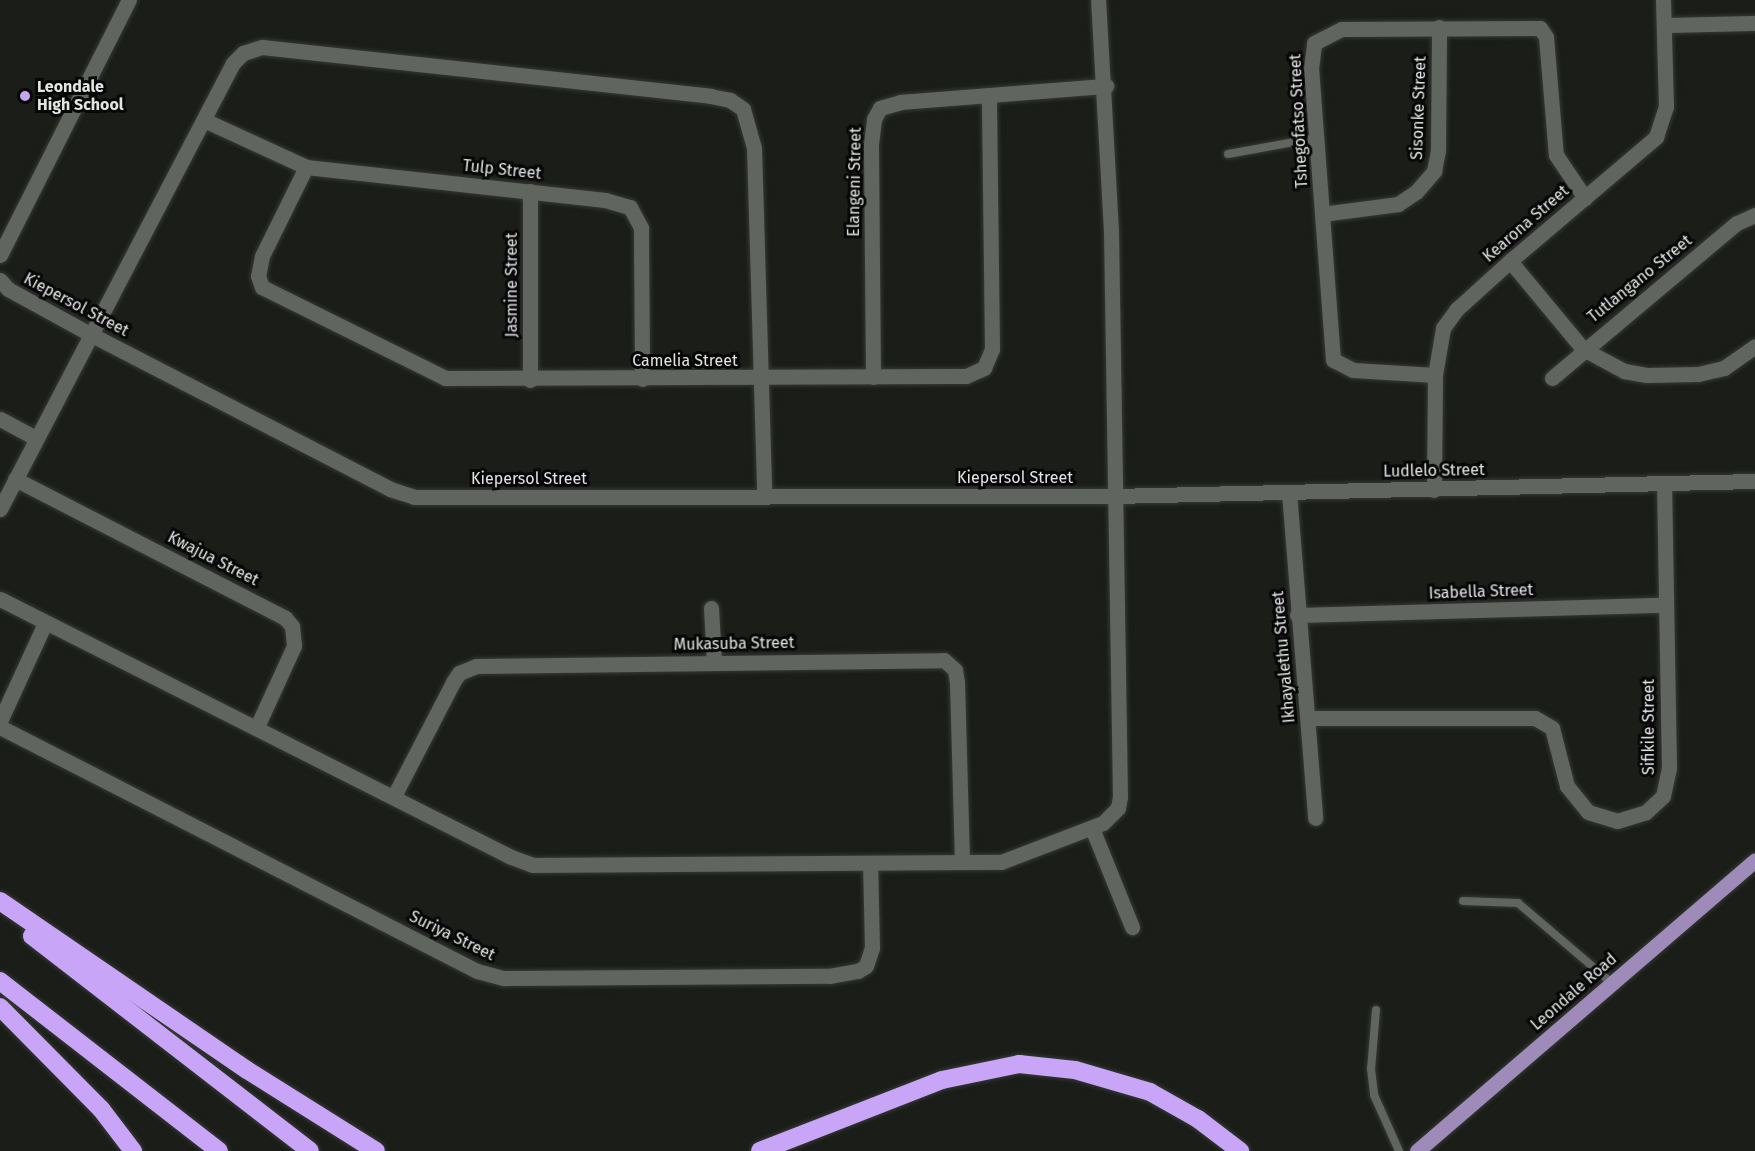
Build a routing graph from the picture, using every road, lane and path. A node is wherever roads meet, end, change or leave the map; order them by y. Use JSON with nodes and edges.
{"nodes":[{"id":1,"x":129,"y":0,"type":"edge"},
{"id":2,"x":1098,"y":0,"type":"edge"},
{"id":3,"x":1663,"y":0,"type":"edge"},
{"id":4,"x":1755,"y":23,"type":"edge"},
{"id":5,"x":1664,"y":25,"type":"junction"},
{"id":6,"x":1439,"y":27,"type":"junction"},
{"id":7,"x":1106,"y":86,"type":"junction"},
{"id":8,"x":989,"y":95,"type":"junction"},
{"id":9,"x":204,"y":120,"type":"junction"},
{"id":10,"x":1316,"y":138,"type":"junction"},
{"id":11,"x":1228,"y":154,"type":"dead end"},
{"id":12,"x":306,"y":167,"type":"junction"},
{"id":13,"x":530,"y":191,"type":"junction"},
{"id":14,"x":1584,"y":198,"type":"junction"},
{"id":15,"x":1322,"y":214,"type":"junction"},
{"id":16,"x":1755,"y":215,"type":"edge"},
{"id":17,"x":0,"y":255,"type":"edge"},
{"id":18,"x":1510,"y":261,"type":"junction"},
{"id":19,"x":0,"y":279,"type":"edge"},
{"id":20,"x":90,"y":334,"type":"junction"},
{"id":21,"x":1755,"y":346,"type":"edge"},
{"id":22,"x":1583,"y":349,"type":"junction"},
{"id":23,"x":1435,"y":375,"type":"junction"},
{"id":24,"x":873,"y":377,"type":"junction"},
{"id":25,"x":761,"y":378,"type":"junction"},
{"id":26,"x":1552,"y":378,"type":"dead end"},
{"id":27,"x":642,"y":379,"type":"junction"},
{"id":28,"x":530,"y":380,"type":"junction"},
{"id":29,"x":0,"y":419,"type":"edge"},
{"id":30,"x":36,"y":438,"type":"junction"},
{"id":31,"x":15,"y":479,"type":"junction"},
{"id":32,"x":1755,"y":482,"type":"edge"},
{"id":33,"x":1664,"y":484,"type":"junction"},
{"id":34,"x":1434,"y":490,"type":"junction"},
{"id":35,"x":1289,"y":492,"type":"junction"},
{"id":36,"x":764,"y":495,"type":"junction"},
{"id":37,"x":1113,"y":496,"type":"junction"},
{"id":38,"x":0,"y":509,"type":"edge"},
{"id":39,"x":0,"y":599,"type":"edge"},
{"id":40,"x":1665,"y":605,"type":"junction"},
{"id":41,"x":711,"y":608,"type":"dead end"},
{"id":42,"x":1297,"y":615,"type":"junction"},
{"id":43,"x":45,"y":623,"type":"junction"},
{"id":44,"x":714,"y":662,"type":"junction"},
{"id":45,"x":1308,"y":718,"type":"junction"},
{"id":46,"x":0,"y":721,"type":"edge"},
{"id":47,"x":0,"y":727,"type":"edge"},
{"id":48,"x":257,"y":727,"type":"junction"},
{"id":49,"x":394,"y":796,"type":"junction"},
{"id":50,"x":1316,"y":818,"type":"dead end"},
{"id":51,"x":1092,"y":828,"type":"junction"},
{"id":52,"x":1755,"y":860,"type":"edge"},
{"id":53,"x":962,"y":861,"type":"junction"},
{"id":54,"x":870,"y":863,"type":"junction"},
{"id":55,"x":0,"y":901,"type":"edge"},
{"id":56,"x":1463,"y":902,"type":"dead end"},
{"id":57,"x":0,"y":911,"type":"edge"},
{"id":58,"x":1132,"y":927,"type":"dead end"},
{"id":59,"x":0,"y":981,"type":"edge"},
{"id":60,"x":1612,"y":983,"type":"junction"},
{"id":61,"x":0,"y":1007,"type":"edge"},
{"id":62,"x":1376,"y":1010,"type":"dead end"},
{"id":63,"x":134,"y":1151,"type":"edge"},
{"id":64,"x":219,"y":1151,"type":"edge"},
{"id":65,"x":310,"y":1151,"type":"edge"},
{"id":66,"x":376,"y":1151,"type":"edge"},
{"id":67,"x":760,"y":1151,"type":"edge"},
{"id":68,"x":1240,"y":1151,"type":"edge"},
{"id":69,"x":1399,"y":1151,"type":"edge"},
{"id":70,"x":1417,"y":1151,"type":"edge"}],
"edges":[{"from":1,"to":17,"type":"street"},
{"from":2,"to":7,"type":"street"},
{"from":3,"to":5,"type":"street","name":"Kearona Street"},
{"from":4,"to":5,"type":"street"},
{"from":5,"to":14,"type":"street","name":"Kearona Street"},
{"from":6,"to":10,"type":"street","name":"Tshegofatso Street"},
{"from":6,"to":14,"type":"street","name":"Tshegofatso Street"},
{"from":6,"to":15,"type":"street","name":"Sisonke Street"},
{"from":7,"to":8,"type":"street","name":"Elangeni Street"},
{"from":7,"to":37,"type":"street"},
{"from":8,"to":24,"type":"street","name":"Elangeni Street"},
{"from":8,"to":24,"type":"street","name":"Camelia Street"},
{"from":9,"to":12,"type":"street","name":"Tulp Street"},
{"from":9,"to":20,"type":"street"},
{"from":9,"to":25,"type":"street"},
{"from":10,"to":11,"type":"lane"},
{"from":10,"to":15,"type":"street","name":"Tshegofatso Street"},
{"from":12,"to":13,"type":"street","name":"Tulp Street"},
{"from":12,"to":28,"type":"street","name":"Camelia Street"},
{"from":13,"to":27,"type":"street","name":"Tulp Street"},
{"from":13,"to":28,"type":"street","name":"Jasmine Street"},
{"from":14,"to":18,"type":"street","name":"Kearona Street"},
{"from":15,"to":23,"type":"street","name":"Tshegofatso Street"},
{"from":16,"to":22,"type":"street","name":"Tutlangano Street"},
{"from":18,"to":22,"type":"street"},
{"from":18,"to":23,"type":"street","name":"Kearona Street"},
{"from":19,"to":20,"type":"street","name":"Kiepersol Street"},
{"from":20,"to":30,"type":"street"},
{"from":20,"to":36,"type":"street","name":"Kiepersol Street"},
{"from":21,"to":22,"type":"street"},
{"from":22,"to":26,"type":"street","name":"Tutlangano Street"},
{"from":23,"to":34,"type":"street","name":"Kearona Street"},
{"from":24,"to":25,"type":"street","name":"Camelia Street"},
{"from":25,"to":27,"type":"street","name":"Camelia Street"},
{"from":25,"to":36,"type":"street"},
{"from":27,"to":28,"type":"street","name":"Camelia Street"},
{"from":29,"to":30,"type":"street"},
{"from":30,"to":31,"type":"street"},
{"from":31,"to":38,"type":"street"},
{"from":31,"to":48,"type":"street","name":"Kwajua Street"},
{"from":32,"to":33,"type":"street","name":"Ludlelo Street"},
{"from":33,"to":34,"type":"street","name":"Ludlelo Street"},
{"from":33,"to":40,"type":"street","name":"Sifikile Street"},
{"from":34,"to":35,"type":"street","name":"Ludlelo Street"},
{"from":35,"to":37,"type":"street","name":"Ludlelo Street"},
{"from":35,"to":42,"type":"street","name":"Ikhayalethu Street"},
{"from":36,"to":37,"type":"street","name":"Kiepersol Street"},
{"from":37,"to":51,"type":"street"},
{"from":39,"to":43,"type":"street"},
{"from":40,"to":42,"type":"street","name":"Isabella Street"},
{"from":40,"to":45,"type":"street","name":"Sifikile Street"},
{"from":41,"to":44,"type":"street"},
{"from":42,"to":45,"type":"street","name":"Ikhayalethu Street"},
{"from":43,"to":46,"type":"street"},
{"from":43,"to":48,"type":"street"},
{"from":44,"to":49,"type":"street","name":"Mukasuba Street"},
{"from":44,"to":53,"type":"street","name":"Mukasuba Street"},
{"from":45,"to":50,"type":"street","name":"Ikhayalethu Street"},
{"from":47,"to":54,"type":"street","name":"Suriya Street"},
{"from":48,"to":49,"type":"street"},
{"from":49,"to":54,"type":"street"},
{"from":51,"to":53,"type":"street"},
{"from":51,"to":58,"type":"street"},
{"from":52,"to":60,"type":"main road","name":"Leondale Road"},
{"from":53,"to":54,"type":"street"},
{"from":55,"to":66,"type":"highway"},
{"from":56,"to":60,"type":"lane"},
{"from":57,"to":65,"type":"highway"},
{"from":59,"to":64,"type":"highway"},
{"from":60,"to":70,"type":"main road","name":"Leondale Road"},
{"from":61,"to":63,"type":"highway"},
{"from":62,"to":69,"type":"lane"},
{"from":67,"to":68,"type":"highway"}]}
